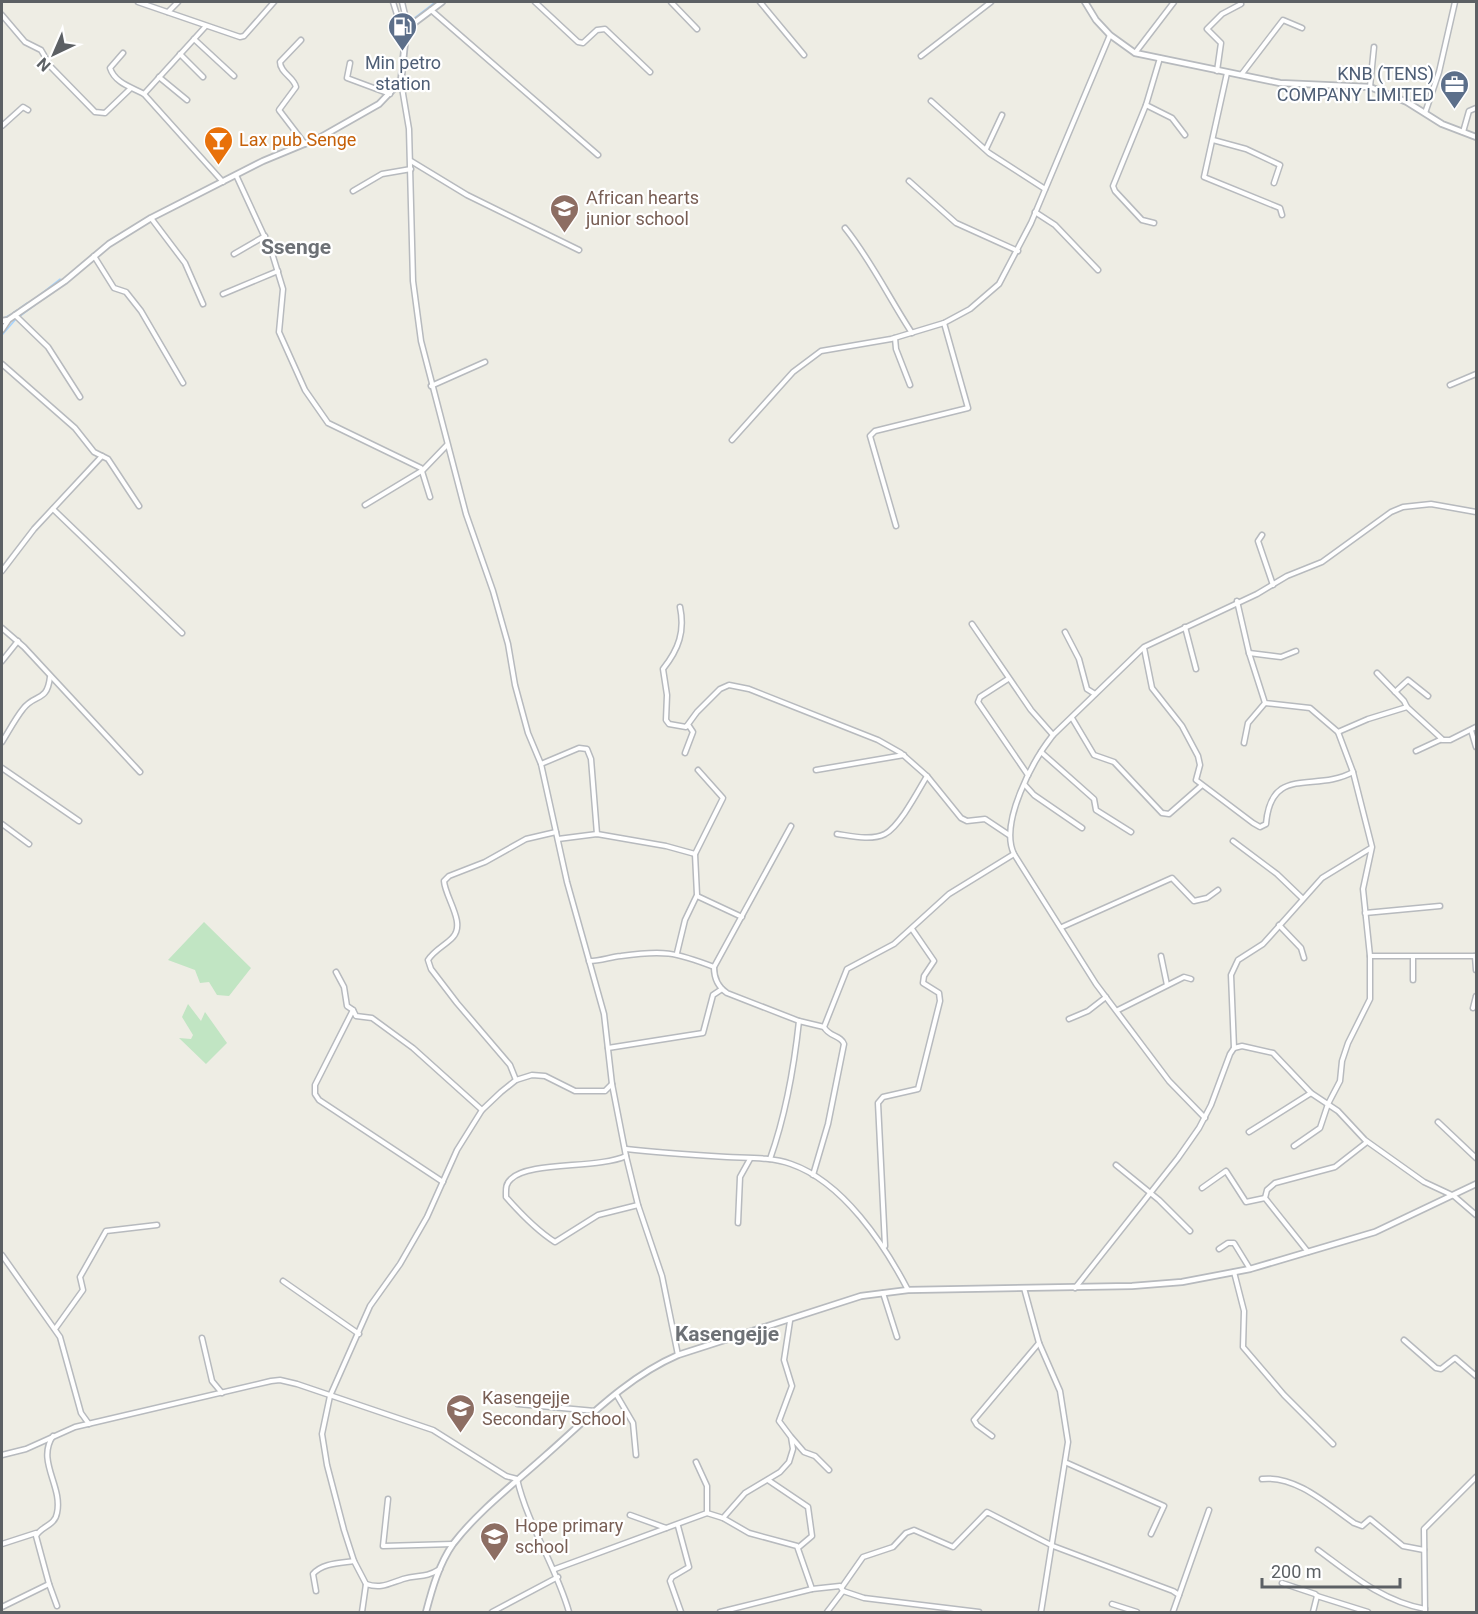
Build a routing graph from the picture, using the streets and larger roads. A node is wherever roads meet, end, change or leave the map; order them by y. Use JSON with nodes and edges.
{"nodes":[{"id":1,"x":138,"y":2,"type":"edge"},
{"id":2,"x":178,"y":2,"type":"edge"},
{"id":3,"x":274,"y":2,"type":"edge"},
{"id":4,"x":393,"y":2,"type":"edge"},
{"id":5,"x":402,"y":2,"type":"edge"},
{"id":6,"x":442,"y":2,"type":"edge"},
{"id":7,"x":535,"y":2,"type":"edge"},
{"id":8,"x":671,"y":2,"type":"edge"},
{"id":9,"x":760,"y":2,"type":"edge"},
{"id":10,"x":991,"y":2,"type":"edge"},
{"id":11,"x":1085,"y":2,"type":"edge"},
{"id":12,"x":1174,"y":2,"type":"edge"},
{"id":13,"x":1455,"y":2,"type":"edge"},
{"id":14,"x":1241,"y":4,"type":"dead end"},
{"id":15,"x":431,"y":10,"type":"junction"},
{"id":16,"x":168,"y":12,"type":"junction"},
{"id":17,"x":2,"y":15,"type":"edge"},
{"id":18,"x":409,"y":25,"type":"junction"},
{"id":19,"x":205,"y":27,"type":"junction"},
{"id":20,"x":1302,"y":28,"type":"dead end"},
{"id":21,"x":697,"y":29,"type":"dead end"},
{"id":22,"x":1110,"y":34,"type":"junction"},
{"id":23,"x":194,"y":39,"type":"junction"},
{"id":24,"x":301,"y":40,"type":"dead end"},
{"id":25,"x":1374,"y":46,"type":"dead end"},
{"id":26,"x":123,"y":53,"type":"dead end"},
{"id":27,"x":1135,"y":53,"type":"junction"},
{"id":28,"x":180,"y":54,"type":"junction"},
{"id":29,"x":804,"y":56,"type":"dead end"},
{"id":30,"x":921,"y":56,"type":"dead end"},
{"id":31,"x":1160,"y":58,"type":"junction"},
{"id":32,"x":350,"y":63,"type":"dead end"},
{"id":33,"x":1217,"y":70,"type":"junction"},
{"id":34,"x":650,"y":72,"type":"dead end"},
{"id":35,"x":1227,"y":73,"type":"junction"},
{"id":36,"x":234,"y":76,"type":"dead end"},
{"id":37,"x":1241,"y":76,"type":"junction"},
{"id":38,"x":159,"y":77,"type":"junction"},
{"id":39,"x":203,"y":77,"type":"dead end"},
{"id":40,"x":401,"y":81,"type":"junction"},
{"id":41,"x":1370,"y":87,"type":"junction"},
{"id":42,"x":130,"y":89,"type":"junction"},
{"id":43,"x":144,"y":94,"type":"junction"},
{"id":44,"x":391,"y":94,"type":"junction"},
{"id":45,"x":187,"y":100,"type":"dead end"},
{"id":46,"x":931,"y":101,"type":"dead end"},
{"id":47,"x":1146,"y":105,"type":"junction"},
{"id":48,"x":1476,"y":108,"type":"edge"},
{"id":49,"x":28,"y":110,"type":"dead end"},
{"id":50,"x":1425,"y":113,"type":"junction"},
{"id":51,"x":1002,"y":115,"type":"dead end"},
{"id":52,"x":2,"y":126,"type":"edge"},
{"id":53,"x":1463,"y":133,"type":"junction"},
{"id":54,"x":1185,"y":135,"type":"dead end"},
{"id":55,"x":1476,"y":137,"type":"edge"},
{"id":56,"x":1213,"y":140,"type":"junction"},
{"id":57,"x":306,"y":144,"type":"junction"},
{"id":58,"x":986,"y":149,"type":"junction"},
{"id":59,"x":597,"y":155,"type":"dead end"},
{"id":60,"x":411,"y":161,"type":"junction"},
{"id":61,"x":411,"y":169,"type":"junction"},
{"id":62,"x":236,"y":175,"type":"junction"},
{"id":63,"x":909,"y":181,"type":"dead end"},
{"id":64,"x":223,"y":182,"type":"junction"},
{"id":65,"x":1274,"y":183,"type":"dead end"},
{"id":66,"x":1045,"y":189,"type":"junction"},
{"id":67,"x":353,"y":191,"type":"dead end"},
{"id":68,"x":1035,"y":213,"type":"junction"},
{"id":69,"x":1282,"y":215,"type":"dead end"},
{"id":70,"x":151,"y":218,"type":"junction"},
{"id":71,"x":1154,"y":223,"type":"dead end"},
{"id":72,"x":845,"y":228,"type":"dead end"},
{"id":73,"x":265,"y":236,"type":"junction"},
{"id":74,"x":579,"y":250,"type":"dead end"},
{"id":75,"x":1018,"y":251,"type":"junction"},
{"id":76,"x":234,"y":254,"type":"dead end"},
{"id":77,"x":93,"y":255,"type":"junction"},
{"id":78,"x":1098,"y":270,"type":"dead end"},
{"id":79,"x":278,"y":271,"type":"junction"},
{"id":80,"x":223,"y":294,"type":"dead end"},
{"id":81,"x":203,"y":304,"type":"dead end"},
{"id":82,"x":15,"y":315,"type":"junction"},
{"id":83,"x":8,"y":320,"type":"junction"},
{"id":84,"x":2,"y":321,"type":"edge"},
{"id":85,"x":944,"y":322,"type":"junction"},
{"id":86,"x":2,"y":330,"type":"edge"},
{"id":87,"x":912,"y":333,"type":"junction"},
{"id":88,"x":895,"y":338,"type":"junction"},
{"id":89,"x":485,"y":362,"type":"dead end"},
{"id":90,"x":2,"y":364,"type":"edge"},
{"id":91,"x":1476,"y":375,"type":"edge"},
{"id":92,"x":183,"y":383,"type":"dead end"},
{"id":93,"x":910,"y":385,"type":"dead end"},
{"id":94,"x":1450,"y":385,"type":"dead end"},
{"id":95,"x":431,"y":386,"type":"junction"},
{"id":96,"x":80,"y":397,"type":"dead end"},
{"id":97,"x":732,"y":440,"type":"dead end"},
{"id":98,"x":447,"y":444,"type":"junction"},
{"id":99,"x":102,"y":456,"type":"junction"},
{"id":100,"x":423,"y":470,"type":"junction"},
{"id":101,"x":430,"y":497,"type":"dead end"},
{"id":102,"x":139,"y":506,"type":"dead end"},
{"id":103,"x":366,"y":506,"type":"dead end"},
{"id":104,"x":53,"y":509,"type":"junction"},
{"id":105,"x":1476,"y":512,"type":"edge"},
{"id":106,"x":896,"y":526,"type":"dead end"},
{"id":107,"x":1262,"y":535,"type":"dead end"},
{"id":108,"x":2,"y":571,"type":"edge"},
{"id":109,"x":1273,"y":585,"type":"junction"},
{"id":110,"x":1237,"y":601,"type":"junction"},
{"id":111,"x":680,"y":607,"type":"dead end"},
{"id":112,"x":972,"y":624,"type":"dead end"},
{"id":113,"x":1185,"y":627,"type":"junction"},
{"id":114,"x":2,"y":628,"type":"edge"},
{"id":115,"x":1065,"y":632,"type":"dead end"},
{"id":116,"x":182,"y":633,"type":"dead end"},
{"id":117,"x":18,"y":641,"type":"junction"},
{"id":118,"x":1144,"y":647,"type":"junction"},
{"id":119,"x":1296,"y":651,"type":"dead end"},
{"id":120,"x":1249,"y":653,"type":"junction"},
{"id":121,"x":2,"y":660,"type":"edge"},
{"id":122,"x":1196,"y":669,"type":"dead end"},
{"id":123,"x":1377,"y":674,"type":"dead end"},
{"id":124,"x":50,"y":678,"type":"junction"},
{"id":125,"x":1008,"y":678,"type":"junction"},
{"id":126,"x":1395,"y":692,"type":"junction"},
{"id":127,"x":1095,"y":694,"type":"junction"},
{"id":128,"x":1428,"y":696,"type":"dead end"},
{"id":129,"x":1265,"y":703,"type":"junction"},
{"id":130,"x":1407,"y":707,"type":"junction"},
{"id":131,"x":1072,"y":718,"type":"junction"},
{"id":132,"x":689,"y":726,"type":"junction"},
{"id":133,"x":1476,"y":727,"type":"edge"},
{"id":134,"x":1471,"y":730,"type":"junction"},
{"id":135,"x":1338,"y":732,"type":"junction"},
{"id":136,"x":1053,"y":735,"type":"junction"},
{"id":137,"x":1442,"y":740,"type":"junction"},
{"id":138,"x":2,"y":742,"type":"edge"},
{"id":139,"x":1244,"y":743,"type":"dead end"},
{"id":140,"x":1476,"y":747,"type":"edge"},
{"id":141,"x":1416,"y":751,"type":"dead end"},
{"id":142,"x":1041,"y":752,"type":"junction"},
{"id":143,"x":686,"y":753,"type":"dead end"},
{"id":144,"x":905,"y":755,"type":"junction"},
{"id":145,"x":541,"y":765,"type":"junction"},
{"id":146,"x":2,"y":768,"type":"edge"},
{"id":147,"x":698,"y":770,"type":"dead end"},
{"id":148,"x":816,"y":770,"type":"dead end"},
{"id":149,"x":140,"y":772,"type":"dead end"},
{"id":150,"x":1353,"y":772,"type":"junction"},
{"id":151,"x":1029,"y":775,"type":"junction"},
{"id":152,"x":927,"y":776,"type":"junction"},
{"id":153,"x":1024,"y":784,"type":"junction"},
{"id":154,"x":1202,"y":785,"type":"junction"},
{"id":155,"x":79,"y":821,"type":"dead end"},
{"id":156,"x":2,"y":824,"type":"edge"},
{"id":157,"x":791,"y":826,"type":"dead end"},
{"id":158,"x":1082,"y":828,"type":"dead end"},
{"id":159,"x":556,"y":832,"type":"junction"},
{"id":160,"x":1131,"y":832,"type":"dead end"},
{"id":161,"x":597,"y":834,"type":"junction"},
{"id":162,"x":837,"y":834,"type":"dead end"},
{"id":163,"x":1010,"y":835,"type":"junction"},
{"id":164,"x":558,"y":839,"type":"junction"},
{"id":165,"x":1233,"y":841,"type":"dead end"},
{"id":166,"x":30,"y":844,"type":"dead end"},
{"id":167,"x":1372,"y":847,"type":"junction"},
{"id":168,"x":695,"y":854,"type":"junction"},
{"id":169,"x":1014,"y":854,"type":"junction"},
{"id":170,"x":1218,"y":890,"type":"dead end"},
{"id":171,"x":697,"y":896,"type":"junction"},
{"id":172,"x":1302,"y":898,"type":"junction"},
{"id":173,"x":1440,"y":906,"type":"dead end"},
{"id":174,"x":1365,"y":913,"type":"junction"},
{"id":175,"x":742,"y":917,"type":"junction"},
{"id":176,"x":1278,"y":925,"type":"junction"},
{"id":177,"x":1062,"y":927,"type":"junction"},
{"id":178,"x":912,"y":929,"type":"junction"},
{"id":179,"x":677,"y":953,"type":"junction"},
{"id":180,"x":1161,"y":956,"type":"dead end"},
{"id":181,"x":1370,"y":956,"type":"junction"},
{"id":182,"x":1476,"y":956,"type":"edge"},
{"id":183,"x":1304,"y":957,"type":"dead end"},
{"id":184,"x":1413,"y":957,"type":"junction"},
{"id":185,"x":589,"y":961,"type":"junction"},
{"id":186,"x":714,"y":967,"type":"junction"},
{"id":187,"x":1476,"y":970,"type":"edge"},
{"id":188,"x":336,"y":972,"type":"dead end"},
{"id":189,"x":1191,"y":979,"type":"dead end"},
{"id":190,"x":1413,"y":980,"type":"dead end"},
{"id":191,"x":1167,"y":985,"type":"junction"},
{"id":192,"x":722,"y":989,"type":"junction"},
{"id":193,"x":1476,"y":996,"type":"edge"},
{"id":194,"x":1106,"y":997,"type":"junction"},
{"id":195,"x":1473,"y":1008,"type":"dead end"},
{"id":196,"x":353,"y":1010,"type":"junction"},
{"id":197,"x":1118,"y":1010,"type":"junction"},
{"id":198,"x":1069,"y":1019,"type":"dead end"},
{"id":199,"x":799,"y":1021,"type":"junction"},
{"id":200,"x":824,"y":1028,"type":"junction"},
{"id":201,"x":608,"y":1048,"type":"junction"},
{"id":202,"x":1234,"y":1048,"type":"junction"},
{"id":203,"x":516,"y":1080,"type":"junction"},
{"id":204,"x":612,"y":1084,"type":"junction"},
{"id":205,"x":1311,"y":1093,"type":"junction"},
{"id":206,"x":1328,"y":1104,"type":"junction"},
{"id":207,"x":482,"y":1110,"type":"junction"},
{"id":208,"x":1205,"y":1118,"type":"junction"},
{"id":209,"x":1438,"y":1122,"type":"dead end"},
{"id":210,"x":1249,"y":1132,"type":"dead end"},
{"id":211,"x":1367,"y":1142,"type":"junction"},
{"id":212,"x":1294,"y":1146,"type":"dead end"},
{"id":213,"x":626,"y":1149,"type":"junction"},
{"id":214,"x":626,"y":1156,"type":"junction"},
{"id":215,"x":750,"y":1158,"type":"junction"},
{"id":216,"x":1476,"y":1158,"type":"edge"},
{"id":217,"x":770,"y":1159,"type":"junction"},
{"id":218,"x":1116,"y":1165,"type":"dead end"},
{"id":219,"x":813,"y":1175,"type":"junction"},
{"id":220,"x":443,"y":1182,"type":"junction"},
{"id":221,"x":1476,"y":1184,"type":"edge"},
{"id":222,"x":1202,"y":1188,"type":"dead end"},
{"id":223,"x":1150,"y":1194,"type":"junction"},
{"id":224,"x":1454,"y":1196,"type":"junction"},
{"id":225,"x":1265,"y":1198,"type":"junction"},
{"id":226,"x":638,"y":1205,"type":"junction"},
{"id":227,"x":1476,"y":1215,"type":"edge"},
{"id":228,"x":738,"y":1223,"type":"dead end"},
{"id":229,"x":157,"y":1225,"type":"dead end"},
{"id":230,"x":1190,"y":1231,"type":"dead end"},
{"id":231,"x":885,"y":1246,"type":"junction"},
{"id":232,"x":1219,"y":1249,"type":"dead end"},
{"id":233,"x":1309,"y":1253,"type":"junction"},
{"id":234,"x":2,"y":1255,"type":"edge"},
{"id":235,"x":1250,"y":1269,"type":"junction"},
{"id":236,"x":1233,"y":1272,"type":"junction"},
{"id":237,"x":283,"y":1281,"type":"dead end"},
{"id":238,"x":1024,"y":1288,"type":"junction"},
{"id":239,"x":1074,"y":1289,"type":"junction"},
{"id":240,"x":908,"y":1290,"type":"junction"},
{"id":241,"x":883,"y":1293,"type":"junction"},
{"id":242,"x":790,"y":1321,"type":"junction"},
{"id":243,"x":55,"y":1329,"type":"junction"},
{"id":244,"x":359,"y":1334,"type":"junction"},
{"id":245,"x":897,"y":1337,"type":"dead end"},
{"id":246,"x":202,"y":1338,"type":"dead end"},
{"id":247,"x":1404,"y":1340,"type":"dead end"},
{"id":248,"x":1040,"y":1343,"type":"junction"},
{"id":249,"x":678,"y":1356,"type":"junction"},
{"id":250,"x":1476,"y":1376,"type":"edge"},
{"id":251,"x":222,"y":1394,"type":"junction"},
{"id":252,"x":616,"y":1394,"type":"junction"},
{"id":253,"x":330,"y":1396,"type":"junction"},
{"id":254,"x":518,"y":1404,"type":"dead end"},
{"id":255,"x":596,"y":1411,"type":"junction"},
{"id":256,"x":89,"y":1424,"type":"junction"},
{"id":257,"x":53,"y":1436,"type":"junction"},
{"id":258,"x":992,"y":1436,"type":"dead end"},
{"id":259,"x":792,"y":1437,"type":"junction"},
{"id":260,"x":1333,"y":1444,"type":"dead end"},
{"id":261,"x":2,"y":1455,"type":"edge"},
{"id":262,"x":636,"y":1455,"type":"dead end"},
{"id":263,"x":696,"y":1462,"type":"dead end"},
{"id":264,"x":1067,"y":1463,"type":"junction"},
{"id":265,"x":829,"y":1470,"type":"dead end"},
{"id":266,"x":1476,"y":1477,"type":"edge"},
{"id":267,"x":518,"y":1479,"type":"junction"},
{"id":268,"x":1262,"y":1479,"type":"dead end"},
{"id":269,"x":768,"y":1480,"type":"junction"},
{"id":270,"x":388,"y":1499,"type":"dead end"},
{"id":271,"x":1209,"y":1510,"type":"dead end"},
{"id":272,"x":707,"y":1513,"type":"junction"},
{"id":273,"x":630,"y":1515,"type":"dead end"},
{"id":274,"x":723,"y":1518,"type":"junction"},
{"id":275,"x":678,"y":1526,"type":"junction"},
{"id":276,"x":666,"y":1528,"type":"junction"},
{"id":277,"x":36,"y":1533,"type":"junction"},
{"id":278,"x":1151,"y":1534,"type":"dead end"},
{"id":279,"x":2,"y":1544,"type":"edge"},
{"id":280,"x":454,"y":1544,"type":"junction"},
{"id":281,"x":1053,"y":1546,"type":"junction"},
{"id":282,"x":799,"y":1547,"type":"junction"},
{"id":283,"x":1318,"y":1550,"type":"dead end"},
{"id":284,"x":1424,"y":1550,"type":"junction"},
{"id":285,"x":354,"y":1561,"type":"junction"},
{"id":286,"x":440,"y":1568,"type":"junction"},
{"id":287,"x":555,"y":1569,"type":"junction"},
{"id":288,"x":558,"y":1577,"type":"junction"},
{"id":289,"x":1282,"y":1583,"type":"dead end"},
{"id":290,"x":49,"y":1584,"type":"junction"},
{"id":291,"x":366,"y":1584,"type":"junction"},
{"id":292,"x":812,"y":1589,"type":"junction"},
{"id":293,"x":842,"y":1589,"type":"junction"},
{"id":294,"x":316,"y":1591,"type":"dead end"},
{"id":295,"x":1179,"y":1595,"type":"junction"},
{"id":296,"x":1317,"y":1596,"type":"junction"},
{"id":297,"x":1112,"y":1604,"type":"dead end"},
{"id":298,"x":2,"y":1606,"type":"edge"},
{"id":299,"x":57,"y":1606,"type":"dead end"},
{"id":300,"x":503,"y":1607,"type":"junction"},
{"id":301,"x":1425,"y":1611,"type":"edge"},
{"id":302,"x":362,"y":1612,"type":"edge"},
{"id":303,"x":426,"y":1612,"type":"edge"},
{"id":304,"x":492,"y":1612,"type":"edge"},
{"id":305,"x":506,"y":1612,"type":"edge"},
{"id":306,"x":569,"y":1612,"type":"edge"},
{"id":307,"x":681,"y":1612,"type":"edge"},
{"id":308,"x":720,"y":1612,"type":"edge"},
{"id":309,"x":827,"y":1612,"type":"edge"},
{"id":310,"x":979,"y":1612,"type":"edge"},
{"id":311,"x":1041,"y":1612,"type":"edge"},
{"id":312,"x":1137,"y":1612,"type":"edge"},
{"id":313,"x":1173,"y":1612,"type":"edge"},
{"id":314,"x":1313,"y":1612,"type":"edge"},
{"id":315,"x":1368,"y":1612,"type":"edge"}],
"edges":[{"from":1,"to":16,"type":"street"},
{"from":2,"to":16,"type":"street"},
{"from":3,"to":19,"type":"street"},
{"from":4,"to":18,"type":"street"},
{"from":5,"to":18,"type":"street"},
{"from":6,"to":15,"type":"street"},
{"from":7,"to":34,"type":"street"},
{"from":8,"to":21,"type":"street"},
{"from":9,"to":29,"type":"street"},
{"from":10,"to":30,"type":"street"},
{"from":11,"to":22,"type":"street"},
{"from":12,"to":27,"type":"street"},
{"from":13,"to":50,"type":"street"},
{"from":14,"to":33,"type":"street"},
{"from":15,"to":18,"type":"street"},
{"from":15,"to":59,"type":"street"},
{"from":16,"to":19,"type":"street"},
{"from":17,"to":42,"type":"street"},
{"from":18,"to":40,"type":"street"},
{"from":19,"to":23,"type":"street"},
{"from":20,"to":37,"type":"street"},
{"from":22,"to":27,"type":"street"},
{"from":22,"to":66,"type":"street"},
{"from":23,"to":28,"type":"street"},
{"from":23,"to":36,"type":"street"},
{"from":24,"to":57,"type":"street"},
{"from":25,"to":41,"type":"street"},
{"from":26,"to":42,"type":"street"},
{"from":27,"to":31,"type":"street"},
{"from":28,"to":38,"type":"street"},
{"from":28,"to":39,"type":"street"},
{"from":31,"to":33,"type":"street"},
{"from":31,"to":47,"type":"street"},
{"from":32,"to":44,"type":"street"},
{"from":33,"to":35,"type":"street"},
{"from":35,"to":37,"type":"street"},
{"from":35,"to":56,"type":"street"},
{"from":37,"to":41,"type":"street"},
{"from":38,"to":43,"type":"street"},
{"from":38,"to":45,"type":"street"},
{"from":40,"to":44,"type":"street"},
{"from":40,"to":60,"type":"street"},
{"from":41,"to":50,"type":"street"},
{"from":42,"to":43,"type":"street"},
{"from":43,"to":64,"type":"street"},
{"from":44,"to":57,"type":"street"},
{"from":46,"to":58,"type":"street"},
{"from":47,"to":54,"type":"street"},
{"from":47,"to":71,"type":"street"},
{"from":48,"to":53,"type":"street"},
{"from":49,"to":52,"type":"street"},
{"from":50,"to":53,"type":"street"},
{"from":51,"to":58,"type":"street"},
{"from":53,"to":55,"type":"street"},
{"from":56,"to":65,"type":"street"},
{"from":56,"to":69,"type":"street"},
{"from":57,"to":62,"type":"street"},
{"from":58,"to":66,"type":"street"},
{"from":60,"to":61,"type":"street"},
{"from":60,"to":74,"type":"street"},
{"from":61,"to":67,"type":"street"},
{"from":61,"to":95,"type":"street"},
{"from":62,"to":64,"type":"street"},
{"from":62,"to":73,"type":"street"},
{"from":63,"to":75,"type":"street"},
{"from":64,"to":70,"type":"street"},
{"from":66,"to":68,"type":"street"},
{"from":68,"to":75,"type":"street"},
{"from":68,"to":78,"type":"street"},
{"from":70,"to":77,"type":"street"},
{"from":70,"to":81,"type":"street"},
{"from":72,"to":87,"type":"street"},
{"from":73,"to":76,"type":"street"},
{"from":73,"to":79,"type":"street"},
{"from":75,"to":85,"type":"street"},
{"from":77,"to":82,"type":"street"},
{"from":77,"to":92,"type":"street"},
{"from":79,"to":80,"type":"street"},
{"from":79,"to":100,"type":"street"},
{"from":82,"to":83,"type":"street"},
{"from":82,"to":96,"type":"street"},
{"from":83,"to":84,"type":"street"},
{"from":83,"to":86,"type":"street"},
{"from":85,"to":87,"type":"street"},
{"from":85,"to":106,"type":"street"},
{"from":87,"to":88,"type":"street"},
{"from":88,"to":93,"type":"street"},
{"from":88,"to":97,"type":"street"},
{"from":89,"to":95,"type":"street"},
{"from":90,"to":99,"type":"street"},
{"from":91,"to":94,"type":"street"},
{"from":95,"to":98,"type":"street"},
{"from":98,"to":100,"type":"street"},
{"from":98,"to":145,"type":"street"},
{"from":99,"to":102,"type":"street"},
{"from":99,"to":104,"type":"street"},
{"from":100,"to":101,"type":"street"},
{"from":100,"to":103,"type":"street"},
{"from":104,"to":108,"type":"street"},
{"from":104,"to":116,"type":"street"},
{"from":105,"to":109,"type":"street"},
{"from":107,"to":109,"type":"street"},
{"from":109,"to":110,"type":"street"},
{"from":110,"to":113,"type":"street"},
{"from":110,"to":120,"type":"street"},
{"from":111,"to":132,"type":"street"},
{"from":112,"to":125,"type":"street"},
{"from":113,"to":118,"type":"street"},
{"from":113,"to":122,"type":"street"},
{"from":114,"to":117,"type":"street"},
{"from":115,"to":127,"type":"street"},
{"from":117,"to":121,"type":"street"},
{"from":117,"to":124,"type":"street"},
{"from":118,"to":127,"type":"street"},
{"from":118,"to":154,"type":"street"},
{"from":119,"to":120,"type":"street"},
{"from":120,"to":129,"type":"street"},
{"from":123,"to":126,"type":"street"},
{"from":124,"to":138,"type":"street"},
{"from":124,"to":149,"type":"street"},
{"from":125,"to":136,"type":"street"},
{"from":125,"to":151,"type":"street"},
{"from":126,"to":128,"type":"street"},
{"from":126,"to":130,"type":"street"},
{"from":127,"to":131,"type":"street"},
{"from":129,"to":135,"type":"street"},
{"from":129,"to":139,"type":"street"},
{"from":130,"to":135,"type":"street"},
{"from":130,"to":137,"type":"street"},
{"from":131,"to":136,"type":"street"},
{"from":131,"to":154,"type":"street"},
{"from":132,"to":143,"type":"street"},
{"from":132,"to":144,"type":"street"},
{"from":133,"to":134,"type":"street"},
{"from":134,"to":137,"type":"street"},
{"from":134,"to":140,"type":"street"},
{"from":135,"to":150,"type":"street"},
{"from":136,"to":142,"type":"street"},
{"from":137,"to":141,"type":"street"},
{"from":142,"to":151,"type":"street"},
{"from":142,"to":160,"type":"street"},
{"from":144,"to":148,"type":"street"},
{"from":144,"to":152,"type":"street"},
{"from":145,"to":159,"type":"street"},
{"from":145,"to":161,"type":"street"},
{"from":146,"to":155,"type":"street"},
{"from":147,"to":168,"type":"street"},
{"from":150,"to":154,"type":"street"},
{"from":150,"to":167,"type":"street"},
{"from":151,"to":153,"type":"street"},
{"from":152,"to":162,"type":"street"},
{"from":152,"to":163,"type":"street"},
{"from":153,"to":158,"type":"street"},
{"from":153,"to":163,"type":"street"},
{"from":156,"to":166,"type":"street"},
{"from":157,"to":175,"type":"street"},
{"from":159,"to":164,"type":"street"},
{"from":159,"to":203,"type":"street"},
{"from":161,"to":164,"type":"street"},
{"from":161,"to":168,"type":"street"},
{"from":163,"to":169,"type":"street"},
{"from":164,"to":185,"type":"street"},
{"from":165,"to":172,"type":"street"},
{"from":167,"to":172,"type":"street"},
{"from":167,"to":174,"type":"street"},
{"from":168,"to":171,"type":"street"},
{"from":169,"to":177,"type":"street"},
{"from":169,"to":178,"type":"street"},
{"from":170,"to":177,"type":"street"},
{"from":171,"to":175,"type":"street"},
{"from":171,"to":179,"type":"street"},
{"from":172,"to":176,"type":"street"},
{"from":173,"to":174,"type":"street"},
{"from":174,"to":181,"type":"street"},
{"from":175,"to":186,"type":"street"},
{"from":176,"to":183,"type":"street"},
{"from":176,"to":202,"type":"street"},
{"from":177,"to":194,"type":"street"},
{"from":178,"to":200,"type":"street"},
{"from":178,"to":231,"type":"street"},
{"from":179,"to":185,"type":"street"},
{"from":179,"to":186,"type":"street"},
{"from":180,"to":191,"type":"street"},
{"from":181,"to":184,"type":"street"},
{"from":181,"to":206,"type":"street"},
{"from":182,"to":184,"type":"street"},
{"from":182,"to":187,"type":"street"},
{"from":184,"to":190,"type":"street"},
{"from":185,"to":201,"type":"street"},
{"from":186,"to":192,"type":"street"},
{"from":188,"to":196,"type":"street"},
{"from":189,"to":191,"type":"street"},
{"from":191,"to":197,"type":"street"},
{"from":192,"to":199,"type":"street"},
{"from":192,"to":201,"type":"street"},
{"from":193,"to":195,"type":"street"},
{"from":194,"to":197,"type":"street"},
{"from":194,"to":198,"type":"street"},
{"from":196,"to":207,"type":"street"},
{"from":196,"to":220,"type":"street"},
{"from":197,"to":208,"type":"street"},
{"from":199,"to":200,"type":"street"},
{"from":199,"to":217,"type":"street"},
{"from":200,"to":219,"type":"street"},
{"from":201,"to":204,"type":"street"},
{"from":202,"to":205,"type":"street"},
{"from":202,"to":208,"type":"street"},
{"from":203,"to":204,"type":"street"},
{"from":203,"to":207,"type":"street"},
{"from":204,"to":213,"type":"street"},
{"from":205,"to":206,"type":"street"},
{"from":205,"to":210,"type":"street"},
{"from":206,"to":211,"type":"street"},
{"from":206,"to":212,"type":"street"},
{"from":207,"to":220,"type":"street"},
{"from":208,"to":223,"type":"street"},
{"from":209,"to":216,"type":"street"},
{"from":211,"to":224,"type":"street"},
{"from":211,"to":225,"type":"street"},
{"from":213,"to":214,"type":"street"},
{"from":213,"to":215,"type":"street"},
{"from":214,"to":226,"type":"street"},
{"from":214,"to":226,"type":"street"},
{"from":215,"to":217,"type":"street"},
{"from":215,"to":228,"type":"street"},
{"from":217,"to":219,"type":"street"},
{"from":218,"to":223,"type":"street"},
{"from":219,"to":231,"type":"street"},
{"from":220,"to":244,"type":"street"},
{"from":221,"to":224,"type":"street"},
{"from":222,"to":225,"type":"street"},
{"from":223,"to":230,"type":"street"},
{"from":223,"to":239,"type":"street"},
{"from":224,"to":227,"type":"street"},
{"from":224,"to":233,"type":"street"},
{"from":225,"to":233,"type":"street"},
{"from":226,"to":249,"type":"street"},
{"from":229,"to":243,"type":"street"},
{"from":231,"to":240,"type":"street"},
{"from":232,"to":235,"type":"street"},
{"from":233,"to":235,"type":"street"},
{"from":234,"to":243,"type":"street"},
{"from":235,"to":236,"type":"street"},
{"from":236,"to":239,"type":"street"},
{"from":236,"to":260,"type":"street"},
{"from":237,"to":244,"type":"street"},
{"from":238,"to":239,"type":"street"},
{"from":238,"to":240,"type":"street"},
{"from":238,"to":248,"type":"street"},
{"from":240,"to":241,"type":"street"},
{"from":241,"to":242,"type":"street"},
{"from":241,"to":245,"type":"street"},
{"from":242,"to":249,"type":"street"},
{"from":242,"to":259,"type":"street"},
{"from":243,"to":256,"type":"street"},
{"from":244,"to":253,"type":"street"},
{"from":246,"to":251,"type":"street"},
{"from":247,"to":250,"type":"street"},
{"from":248,"to":258,"type":"street"},
{"from":248,"to":264,"type":"street"},
{"from":249,"to":252,"type":"street"},
{"from":251,"to":253,"type":"street"},
{"from":251,"to":256,"type":"street"},
{"from":252,"to":255,"type":"street"},
{"from":252,"to":262,"type":"street"},
{"from":253,"to":267,"type":"street"},
{"from":253,"to":285,"type":"street"},
{"from":254,"to":255,"type":"street"},
{"from":255,"to":267,"type":"street"},
{"from":256,"to":257,"type":"street"},
{"from":257,"to":261,"type":"street"},
{"from":257,"to":277,"type":"street"},
{"from":259,"to":265,"type":"street"},
{"from":259,"to":269,"type":"street"},
{"from":263,"to":272,"type":"street"},
{"from":264,"to":278,"type":"street"},
{"from":264,"to":281,"type":"street"},
{"from":266,"to":284,"type":"street"},
{"from":267,"to":280,"type":"street"},
{"from":267,"to":287,"type":"street"},
{"from":268,"to":284,"type":"street"},
{"from":269,"to":274,"type":"street"},
{"from":269,"to":282,"type":"street"},
{"from":270,"to":280,"type":"street"},
{"from":271,"to":295,"type":"street"},
{"from":272,"to":274,"type":"street"},
{"from":272,"to":275,"type":"street"},
{"from":273,"to":276,"type":"street"},
{"from":274,"to":282,"type":"street"},
{"from":275,"to":276,"type":"street"},
{"from":275,"to":307,"type":"street"},
{"from":276,"to":287,"type":"street"},
{"from":277,"to":279,"type":"street"},
{"from":277,"to":290,"type":"street"},
{"from":280,"to":286,"type":"street"},
{"from":281,"to":293,"type":"street"},
{"from":281,"to":295,"type":"street"},
{"from":281,"to":311,"type":"street"},
{"from":282,"to":292,"type":"street"},
{"from":283,"to":301,"type":"street"},
{"from":284,"to":301,"type":"street"},
{"from":285,"to":291,"type":"street"},
{"from":285,"to":294,"type":"street"},
{"from":286,"to":291,"type":"street"},
{"from":286,"to":303,"type":"street"},
{"from":287,"to":288,"type":"street"},
{"from":288,"to":300,"type":"street"},
{"from":288,"to":306,"type":"street"},
{"from":289,"to":296,"type":"street"},
{"from":290,"to":298,"type":"street"},
{"from":290,"to":299,"type":"street"},
{"from":291,"to":302,"type":"street"},
{"from":292,"to":293,"type":"street"},
{"from":292,"to":308,"type":"street"},
{"from":293,"to":309,"type":"street"},
{"from":293,"to":310,"type":"street"},
{"from":295,"to":313,"type":"street"},
{"from":296,"to":314,"type":"street"},
{"from":296,"to":315,"type":"street"},
{"from":297,"to":312,"type":"street"},
{"from":300,"to":304,"type":"street"},
{"from":300,"to":305,"type":"street"}]}
